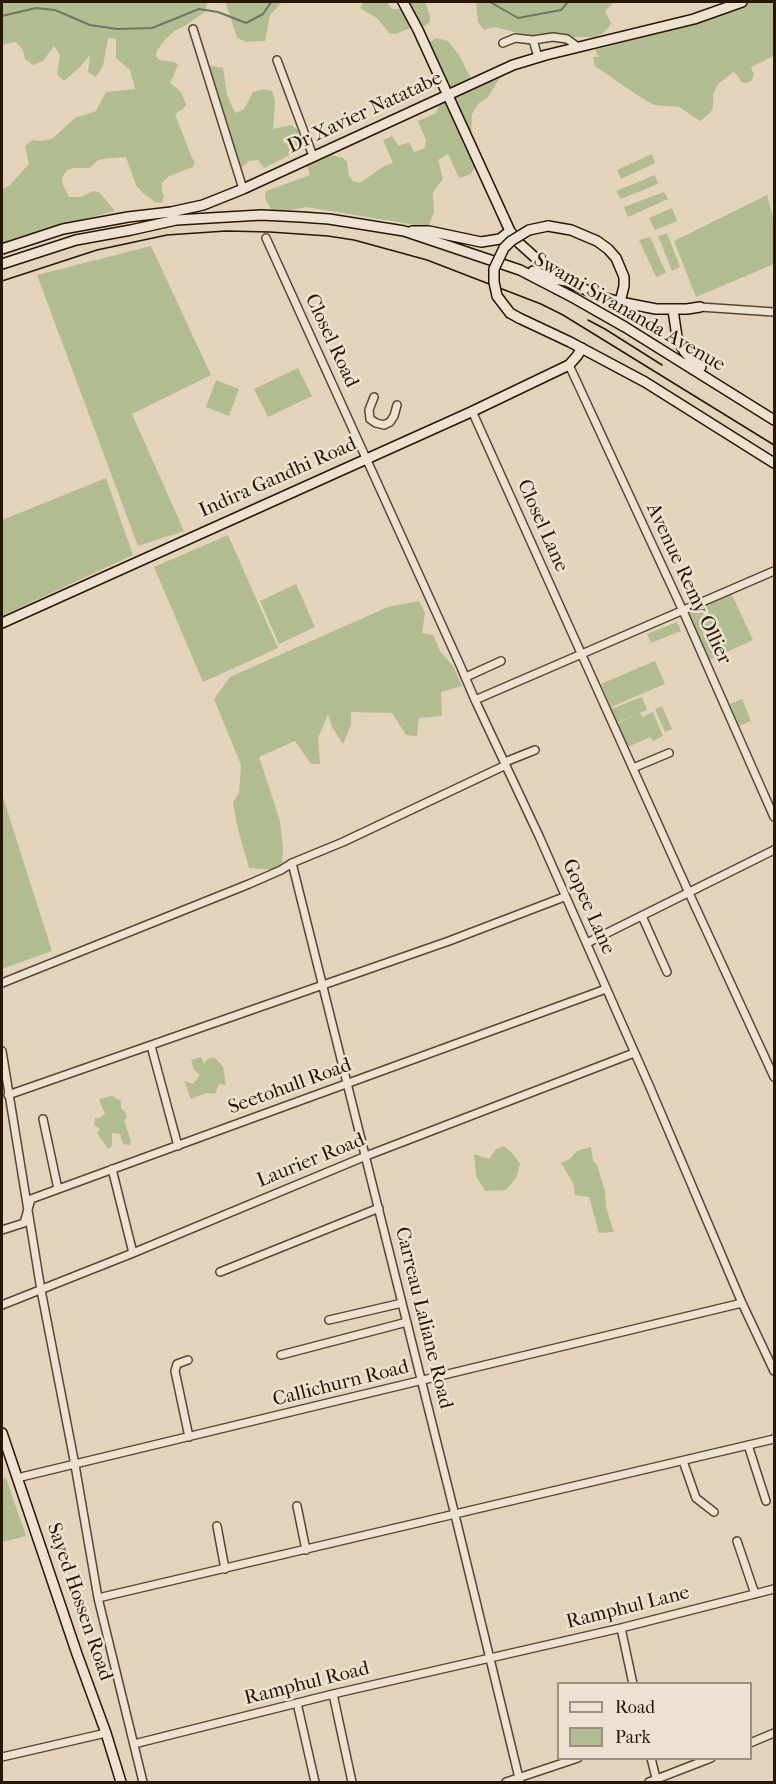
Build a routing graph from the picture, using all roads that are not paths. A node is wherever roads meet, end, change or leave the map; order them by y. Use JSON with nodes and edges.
{"nodes":[{"id":1,"x":403,"y":2,"type":"edge"},
{"id":2,"x":742,"y":2,"type":"edge"},
{"id":3,"x":193,"y":28,"type":"dead end"},
{"id":4,"x":418,"y":30,"type":"junction"},
{"id":5,"x":533,"y":40,"type":"junction"},
{"id":6,"x":503,"y":43,"type":"dead end"},
{"id":7,"x":578,"y":47,"type":"junction"},
{"id":8,"x":538,"y":57,"type":"junction"},
{"id":9,"x":278,"y":60,"type":"dead end"},
{"id":10,"x":481,"y":80,"type":"junction"},
{"id":11,"x":448,"y":95,"type":"junction"},
{"id":12,"x":314,"y":156,"type":"junction"},
{"id":13,"x":243,"y":189,"type":"junction"},
{"id":14,"x":404,"y":231,"type":"junction"},
{"id":15,"x":510,"y":231,"type":"junction"},
{"id":16,"x":266,"y":238,"type":"dead end"},
{"id":17,"x":2,"y":249,"type":"edge"},
{"id":18,"x":2,"y":264,"type":"edge"},
{"id":19,"x":519,"y":270,"type":"junction"},
{"id":20,"x":566,"y":281,"type":"junction"},
{"id":21,"x":620,"y":303,"type":"junction"},
{"id":22,"x":700,"y":307,"type":"joint"},
{"id":23,"x":673,"y":310,"type":"junction"},
{"id":24,"x":774,"y":312,"type":"edge"},
{"id":25,"x":582,"y":348,"type":"junction"},
{"id":26,"x":569,"y":365,"type":"junction"},
{"id":27,"x":728,"y":391,"type":"junction"},
{"id":28,"x":374,"y":397,"type":"dead end"},
{"id":29,"x":397,"y":405,"type":"dead end"},
{"id":30,"x":472,"y":411,"type":"junction"},
{"id":31,"x":774,"y":420,"type":"edge"},
{"id":32,"x":367,"y":459,"type":"junction"},
{"id":33,"x":774,"y":463,"type":"edge"},
{"id":34,"x":774,"y":571,"type":"edge"},
{"id":35,"x":682,"y":611,"type":"junction"},
{"id":36,"x":2,"y":622,"type":"edge"},
{"id":37,"x":582,"y":654,"type":"junction"},
{"id":38,"x":501,"y":661,"type":"dead end"},
{"id":39,"x":466,"y":676,"type":"junction"},
{"id":40,"x":475,"y":700,"type":"junction"},
{"id":41,"x":534,"y":750,"type":"dead end"},
{"id":42,"x":669,"y":753,"type":"dead end"},
{"id":43,"x":506,"y":764,"type":"junction"},
{"id":44,"x":633,"y":768,"type":"junction"},
{"id":45,"x":774,"y":818,"type":"edge"},
{"id":46,"x":774,"y":850,"type":"edge"},
{"id":47,"x":292,"y":862,"type":"junction"},
{"id":48,"x":688,"y":893,"type":"junction"},
{"id":49,"x":564,"y":897,"type":"junction"},
{"id":50,"x":642,"y":916,"type":"junction"},
{"id":51,"x":587,"y":943,"type":"junction"},
{"id":52,"x":667,"y":972,"type":"dead end"},
{"id":53,"x":2,"y":983,"type":"edge"},
{"id":54,"x":323,"y":984,"type":"junction"},
{"id":55,"x":606,"y":989,"type":"junction"},
{"id":56,"x":151,"y":1046,"type":"junction"},
{"id":57,"x":2,"y":1051,"type":"edge"},
{"id":58,"x":634,"y":1053,"type":"junction"},
{"id":59,"x":774,"y":1077,"type":"edge"},
{"id":60,"x":347,"y":1083,"type":"junction"},
{"id":61,"x":8,"y":1095,"type":"junction"},
{"id":62,"x":43,"y":1119,"type":"dead end"},
{"id":63,"x":178,"y":1146,"type":"junction"},
{"id":64,"x":366,"y":1156,"type":"junction"},
{"id":65,"x":112,"y":1169,"type":"junction"},
{"id":66,"x":58,"y":1189,"type":"junction"},
{"id":67,"x":379,"y":1208,"type":"junction"},
{"id":68,"x":28,"y":1211,"type":"junction"},
{"id":69,"x":2,"y":1230,"type":"edge"},
{"id":70,"x":133,"y":1253,"type":"junction"},
{"id":71,"x":220,"y":1272,"type":"dead end"},
{"id":72,"x":41,"y":1290,"type":"junction"},
{"id":73,"x":402,"y":1303,"type":"junction"},
{"id":74,"x":742,"y":1303,"type":"junction"},
{"id":75,"x":2,"y":1305,"type":"edge"},
{"id":76,"x":329,"y":1320,"type":"dead end"},
{"id":77,"x":407,"y":1322,"type":"junction"},
{"id":78,"x":281,"y":1355,"type":"dead end"},
{"id":79,"x":188,"y":1360,"type":"dead end"},
{"id":80,"x":774,"y":1371,"type":"edge"},
{"id":81,"x":421,"y":1381,"type":"junction"},
{"id":82,"x":2,"y":1433,"type":"edge"},
{"id":83,"x":189,"y":1437,"type":"junction"},
{"id":84,"x":774,"y":1439,"type":"edge"},
{"id":85,"x":748,"y":1445,"type":"junction"},
{"id":86,"x":683,"y":1461,"type":"junction"},
{"id":87,"x":75,"y":1465,"type":"junction"},
{"id":88,"x":17,"y":1478,"type":"junction"},
{"id":89,"x":766,"y":1500,"type":"dead end"},
{"id":90,"x":297,"y":1506,"type":"dead end"},
{"id":91,"x":714,"y":1512,"type":"dead end"},
{"id":92,"x":455,"y":1515,"type":"junction"},
{"id":93,"x":217,"y":1526,"type":"dead end"},
{"id":94,"x":737,"y":1541,"type":"dead end"},
{"id":95,"x":306,"y":1550,"type":"junction"},
{"id":96,"x":225,"y":1569,"type":"junction"},
{"id":97,"x":774,"y":1589,"type":"edge"},
{"id":98,"x":754,"y":1594,"type":"junction"},
{"id":99,"x":98,"y":1598,"type":"junction"},
{"id":100,"x":621,"y":1628,"type":"junction"},
{"id":101,"x":489,"y":1658,"type":"junction"},
{"id":102,"x":633,"y":1682,"type":"edge"},
{"id":103,"x":333,"y":1694,"type":"junction"},
{"id":104,"x":297,"y":1703,"type":"junction"},
{"id":105,"x":106,"y":1733,"type":"junction"},
{"id":106,"x":774,"y":1733,"type":"edge"},
{"id":107,"x":752,"y":1742,"type":"edge"},
{"id":108,"x":134,"y":1744,"type":"junction"},
{"id":109,"x":2,"y":1757,"type":"edge"},
{"id":110,"x":573,"y":1760,"type":"edge"},
{"id":111,"x":651,"y":1760,"type":"edge"},
{"id":112,"x":706,"y":1760,"type":"edge"},
{"id":113,"x":519,"y":1781,"type":"edge"},
{"id":114,"x":121,"y":1782,"type":"edge"},
{"id":115,"x":143,"y":1782,"type":"edge"},
{"id":116,"x":315,"y":1782,"type":"edge"},
{"id":117,"x":352,"y":1782,"type":"edge"},
{"id":118,"x":506,"y":1782,"type":"edge"},
{"id":119,"x":654,"y":1782,"type":"edge"}],
"edges":[{"from":1,"to":4,"type":"main road"},
{"from":2,"to":7,"type":"main road","name":"Dr Xavier Natatabe"},
{"from":3,"to":13,"type":"street"},
{"from":4,"to":10,"type":"main road"},
{"from":4,"to":11,"type":"main road"},
{"from":5,"to":6,"type":"street"},
{"from":5,"to":7,"type":"street"},
{"from":5,"to":8,"type":"street"},
{"from":7,"to":8,"type":"main road","name":"Dr Xavier Natatabe"},
{"from":8,"to":10,"type":"main road","name":"Dr Xavier Natatabe"},
{"from":9,"to":12,"type":"street"},
{"from":10,"to":11,"type":"main road","name":"Dr Xavier Natatabe"},
{"from":11,"to":12,"type":"main road","name":"Dr Xavier Natatabe"},
{"from":11,"to":15,"type":"main road"},
{"from":12,"to":13,"type":"main road","name":"Dr Xavier Natatabe"},
{"from":13,"to":17,"type":"main road","name":"Dr Xavier Natatabe"},
{"from":14,"to":15,"type":"main road"},
{"from":14,"to":18,"type":"main road","name":"Swami Sivananda Avenue"},
{"from":14,"to":19,"type":"main road","name":"Swami Sivananda Avenue"},
{"from":15,"to":20,"type":"main road"},
{"from":16,"to":32,"type":"street","name":"Closel Road"},
{"from":19,"to":20,"type":"main road"},
{"from":19,"to":27,"type":"main road","name":"Swami Sivananda Avenue"},
{"from":20,"to":21,"type":"main road"},
{"from":21,"to":23,"type":"main road"},
{"from":21,"to":25,"type":"main road","bridge":true},
{"from":22,"to":23,"type":"main road"},
{"from":22,"to":24,"type":"street"},
{"from":23,"to":27,"type":"main road"},
{"from":25,"to":26,"type":"main road"},
{"from":25,"to":33,"type":"main road"},
{"from":26,"to":30,"type":"main road","name":"Indira Gandhi Road"},
{"from":26,"to":35,"type":"street","name":"Avenue Remy Ollier"},
{"from":27,"to":31,"type":"main road","name":"Swami Sivananda Avenue"},
{"from":28,"to":29,"type":"street"},
{"from":30,"to":32,"type":"main road","name":"Indira Gandhi Road"},
{"from":30,"to":37,"type":"street","name":"Closel Lane"},
{"from":32,"to":36,"type":"main road","name":"Indira Gandhi Road"},
{"from":32,"to":39,"type":"street","name":"Gopee Lane"},
{"from":34,"to":35,"type":"street"},
{"from":35,"to":37,"type":"street"},
{"from":35,"to":45,"type":"street","name":"Avenue Remy Ollier"},
{"from":37,"to":40,"type":"street"},
{"from":37,"to":44,"type":"street","name":"Closel Lane"},
{"from":38,"to":39,"type":"street"},
{"from":39,"to":40,"type":"street","name":"Gopee Lane"},
{"from":40,"to":43,"type":"street","name":"Gopee Lane"},
{"from":41,"to":43,"type":"street"},
{"from":42,"to":44,"type":"street"},
{"from":43,"to":47,"type":"street"},
{"from":43,"to":49,"type":"street","name":"Gopee Lane"},
{"from":44,"to":48,"type":"street","name":"Closel Lane"},
{"from":46,"to":48,"type":"street"},
{"from":47,"to":53,"type":"street"},
{"from":47,"to":54,"type":"street","name":"Carreau Laliane Road"},
{"from":48,"to":50,"type":"street"},
{"from":48,"to":59,"type":"street","name":"Closel Lane"},
{"from":49,"to":51,"type":"street","name":"Gopee Lane"},
{"from":49,"to":54,"type":"street"},
{"from":50,"to":51,"type":"street"},
{"from":50,"to":52,"type":"street"},
{"from":51,"to":55,"type":"street","name":"Gopee Lane"},
{"from":54,"to":56,"type":"street"},
{"from":54,"to":60,"type":"street","name":"Carreau Laliane Road"},
{"from":55,"to":58,"type":"street","name":"Gopee Lane"},
{"from":55,"to":60,"type":"street","name":"Seetohull Road"},
{"from":56,"to":61,"type":"street"},
{"from":56,"to":63,"type":"street"},
{"from":57,"to":61,"type":"street"},
{"from":58,"to":64,"type":"street","name":"Laurier Road"},
{"from":58,"to":74,"type":"street","name":"Gopee Lane"},
{"from":60,"to":63,"type":"street","name":"Seetohull Road"},
{"from":60,"to":64,"type":"street","name":"Carreau Laliane Road"},
{"from":61,"to":68,"type":"street"},
{"from":62,"to":66,"type":"street"},
{"from":63,"to":65,"type":"street","name":"Seetohull Road"},
{"from":64,"to":67,"type":"street","name":"Carreau Laliane Road"},
{"from":64,"to":70,"type":"street","name":"Laurier Road"},
{"from":65,"to":66,"type":"street","name":"Seetohull Road"},
{"from":65,"to":70,"type":"street"},
{"from":66,"to":68,"type":"street","name":"Seetohull Road"},
{"from":67,"to":71,"type":"street"},
{"from":67,"to":73,"type":"street","name":"Carreau Laliane Road"},
{"from":68,"to":69,"type":"street","name":"Seetohull Road"},
{"from":68,"to":72,"type":"street"},
{"from":70,"to":72,"type":"street","name":"Laurier Road"},
{"from":72,"to":75,"type":"street","name":"Laurier Road"},
{"from":72,"to":87,"type":"street"},
{"from":73,"to":76,"type":"street"},
{"from":73,"to":77,"type":"street","name":"Carreau Laliane Road"},
{"from":74,"to":80,"type":"street","name":"Gopee Lane"},
{"from":74,"to":81,"type":"street","name":"Callichurn Road"},
{"from":77,"to":78,"type":"street"},
{"from":77,"to":81,"type":"street","name":"Carreau Laliane Road"},
{"from":79,"to":83,"type":"street"},
{"from":81,"to":83,"type":"street","name":"Callichurn Road"},
{"from":81,"to":92,"type":"street","name":"Carreau Laliane Road"},
{"from":82,"to":88,"type":"main road","name":"Sayed Hossen Road"},
{"from":83,"to":87,"type":"street","name":"Callichurn Road"},
{"from":84,"to":85,"type":"street"},
{"from":85,"to":86,"type":"street"},
{"from":85,"to":89,"type":"street"},
{"from":86,"to":91,"type":"street"},
{"from":86,"to":92,"type":"street"},
{"from":87,"to":88,"type":"street","name":"Callichurn Road"},
{"from":87,"to":99,"type":"street"},
{"from":88,"to":105,"type":"main road","name":"Sayed Hossen Road"},
{"from":90,"to":95,"type":"street"},
{"from":92,"to":95,"type":"street"},
{"from":92,"to":101,"type":"street","name":"Carreau Laliane Road"},
{"from":93,"to":96,"type":"street"},
{"from":94,"to":98,"type":"street"},
{"from":95,"to":96,"type":"street"},
{"from":96,"to":99,"type":"street"},
{"from":97,"to":98,"type":"street","name":"Ramphul Lane"},
{"from":98,"to":100,"type":"street","name":"Ramphul Lane"},
{"from":99,"to":108,"type":"street"},
{"from":100,"to":101,"type":"street","name":"Ramphul Lane"},
{"from":100,"to":102,"type":"street"},
{"from":101,"to":103,"type":"street","name":"Ramphul Road"},
{"from":101,"to":113,"type":"street","name":"Carreau Laliane Road"},
{"from":103,"to":104,"type":"street","name":"Ramphul Road"},
{"from":103,"to":117,"type":"street"},
{"from":104,"to":108,"type":"street","name":"Ramphul Road"},
{"from":104,"to":116,"type":"street"},
{"from":105,"to":109,"type":"street"},
{"from":105,"to":114,"type":"main road","name":"Sayed Hossen Road"},
{"from":106,"to":107,"type":"street"},
{"from":108,"to":115,"type":"street"},
{"from":110,"to":113,"type":"street"},
{"from":111,"to":119,"type":"street"},
{"from":112,"to":119,"type":"street"},
{"from":113,"to":118,"type":"street"}]}
